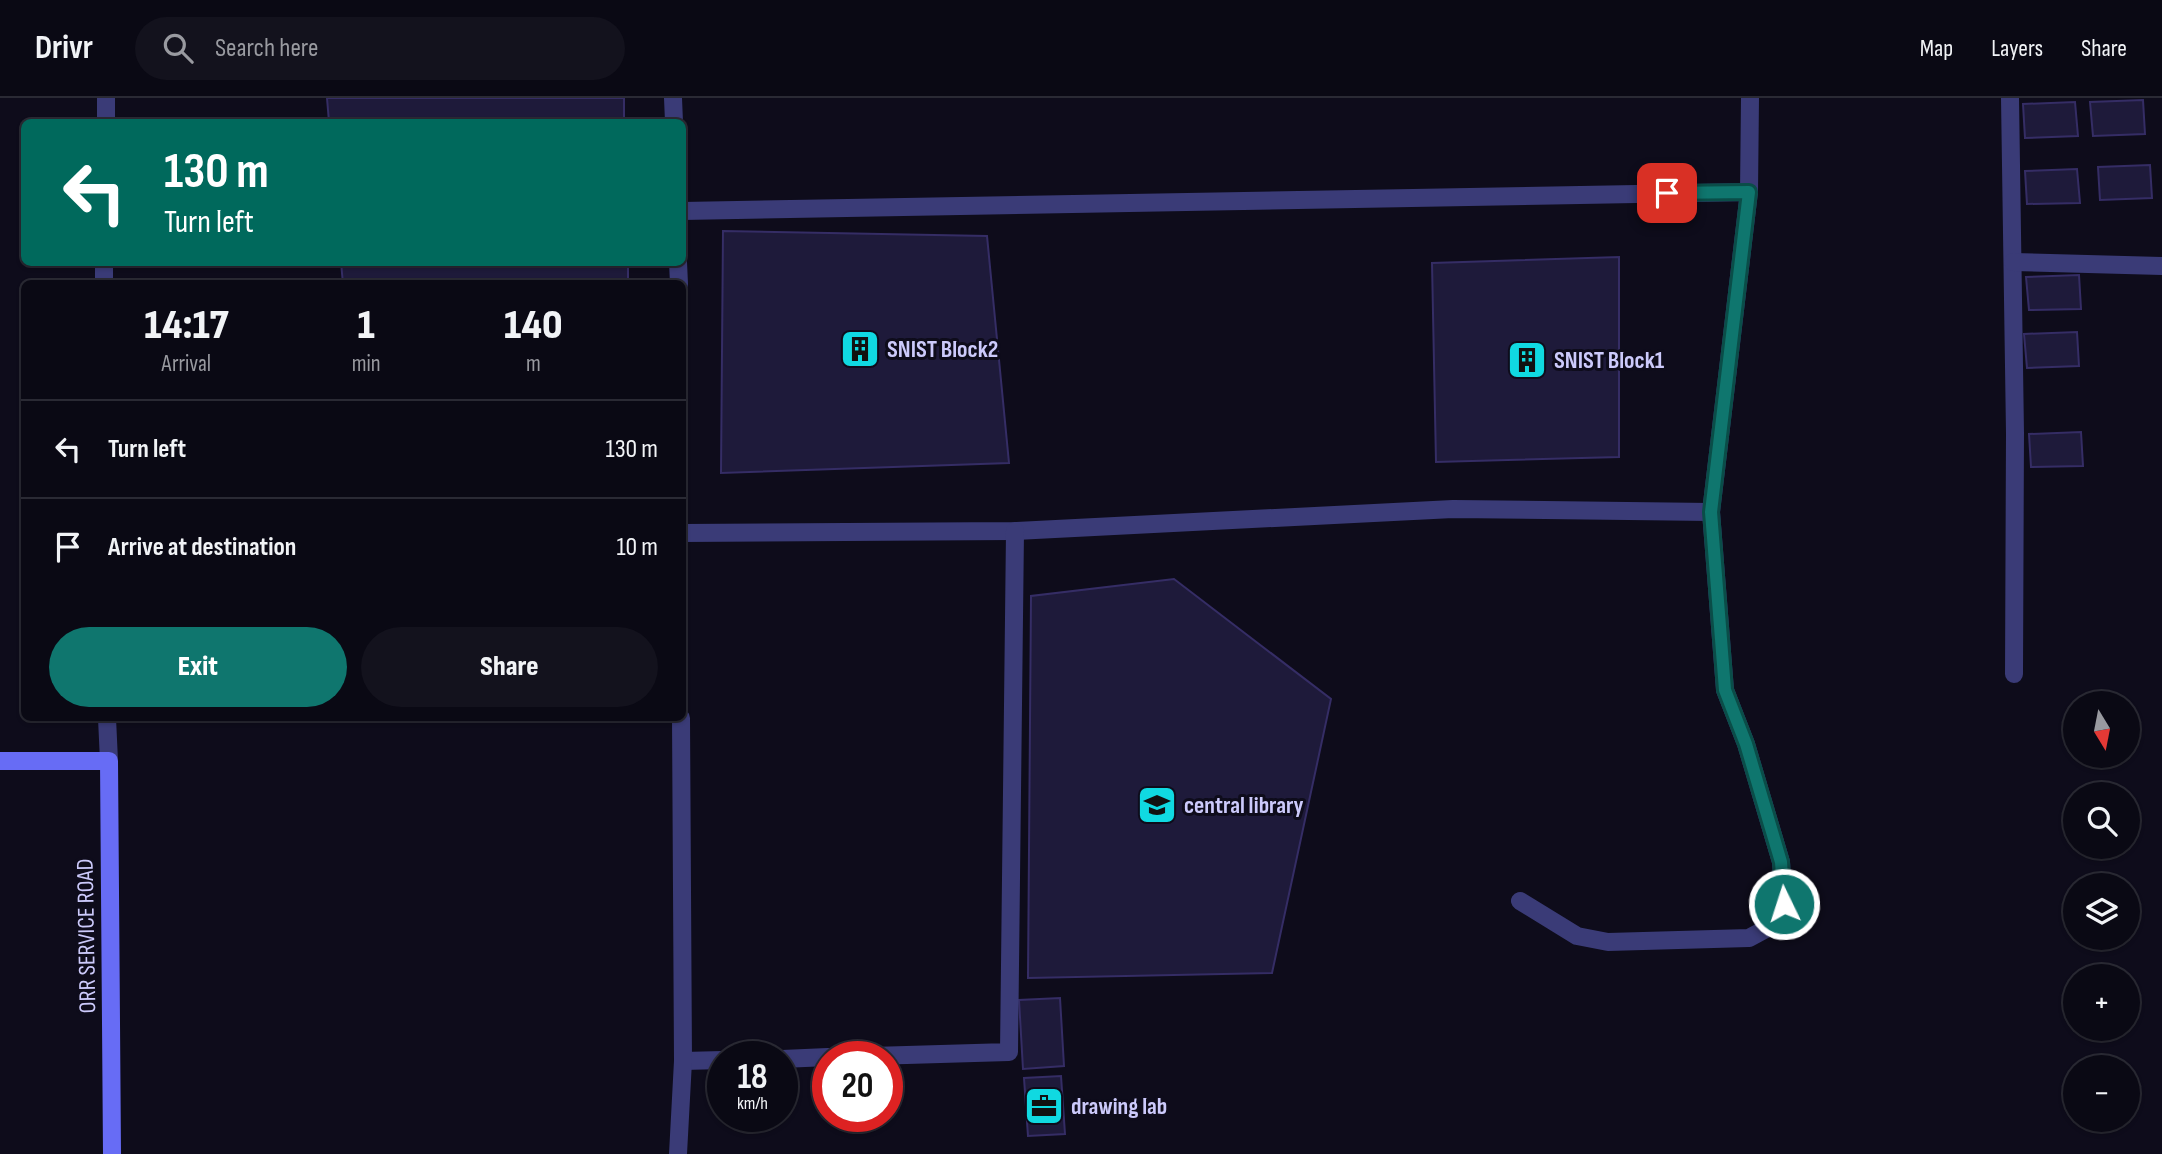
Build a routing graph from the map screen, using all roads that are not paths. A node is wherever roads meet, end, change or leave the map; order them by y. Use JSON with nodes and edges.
{"nodes":[{"id":1,"x":106,"y":98,"type":"edge"},
{"id":2,"x":673,"y":98,"type":"edge"},
{"id":3,"x":1750,"y":98,"type":"edge"},
{"id":4,"x":2010,"y":98,"type":"edge"},
{"id":5,"x":106,"y":119,"type":"edge"},
{"id":6,"x":674,"y":119,"type":"edge"},
{"id":7,"x":1749,"y":192,"type":"junction"},
{"id":8,"x":686,"y":211,"type":"edge"},
{"id":9,"x":2013,"y":262,"type":"junction"},
{"id":10,"x":2162,"y":266,"type":"edge"},
{"id":11,"x":1711,"y":512,"type":"junction"},
{"id":12,"x":1015,"y":531,"type":"junction"},
{"id":13,"x":686,"y":533,"type":"edge"},
{"id":14,"x":2014,"y":674,"type":"dead end"},
{"id":15,"x":107,"y":721,"type":"edge"},
{"id":16,"x":681,"y":721,"type":"edge"},
{"id":17,"x":0,"y":761,"type":"edge"},
{"id":18,"x":109,"y":761,"type":"junction"},
{"id":19,"x":1520,"y":901,"type":"dead end"},
{"id":20,"x":903,"y":1055,"type":"edge"},
{"id":21,"x":707,"y":1060,"type":"edge"},
{"id":22,"x":683,"y":1061,"type":"junction"},
{"id":23,"x":112,"y":1154,"type":"edge"},
{"id":24,"x":678,"y":1154,"type":"edge"}],
"edges":[{"from":1,"to":5,"type":"street"},
{"from":2,"to":6,"type":"street"},
{"from":3,"to":7,"type":"street"},
{"from":4,"to":9,"type":"street"},
{"from":7,"to":8,"type":"street"},
{"from":7,"to":11,"type":"street"},
{"from":9,"to":10,"type":"street"},
{"from":9,"to":14,"type":"street"},
{"from":11,"to":12,"type":"street"},
{"from":11,"to":19,"type":"street"},
{"from":12,"to":13,"type":"street"},
{"from":12,"to":20,"type":"street"},
{"from":15,"to":18,"type":"street","name":"ORR SERVICE ROAD"},
{"from":16,"to":22,"type":"street"},
{"from":17,"to":18,"type":"main road"},
{"from":18,"to":23,"type":"main road","name":"ORR SERVICE ROAD"},
{"from":21,"to":22,"type":"street"},
{"from":22,"to":24,"type":"street"}]}
